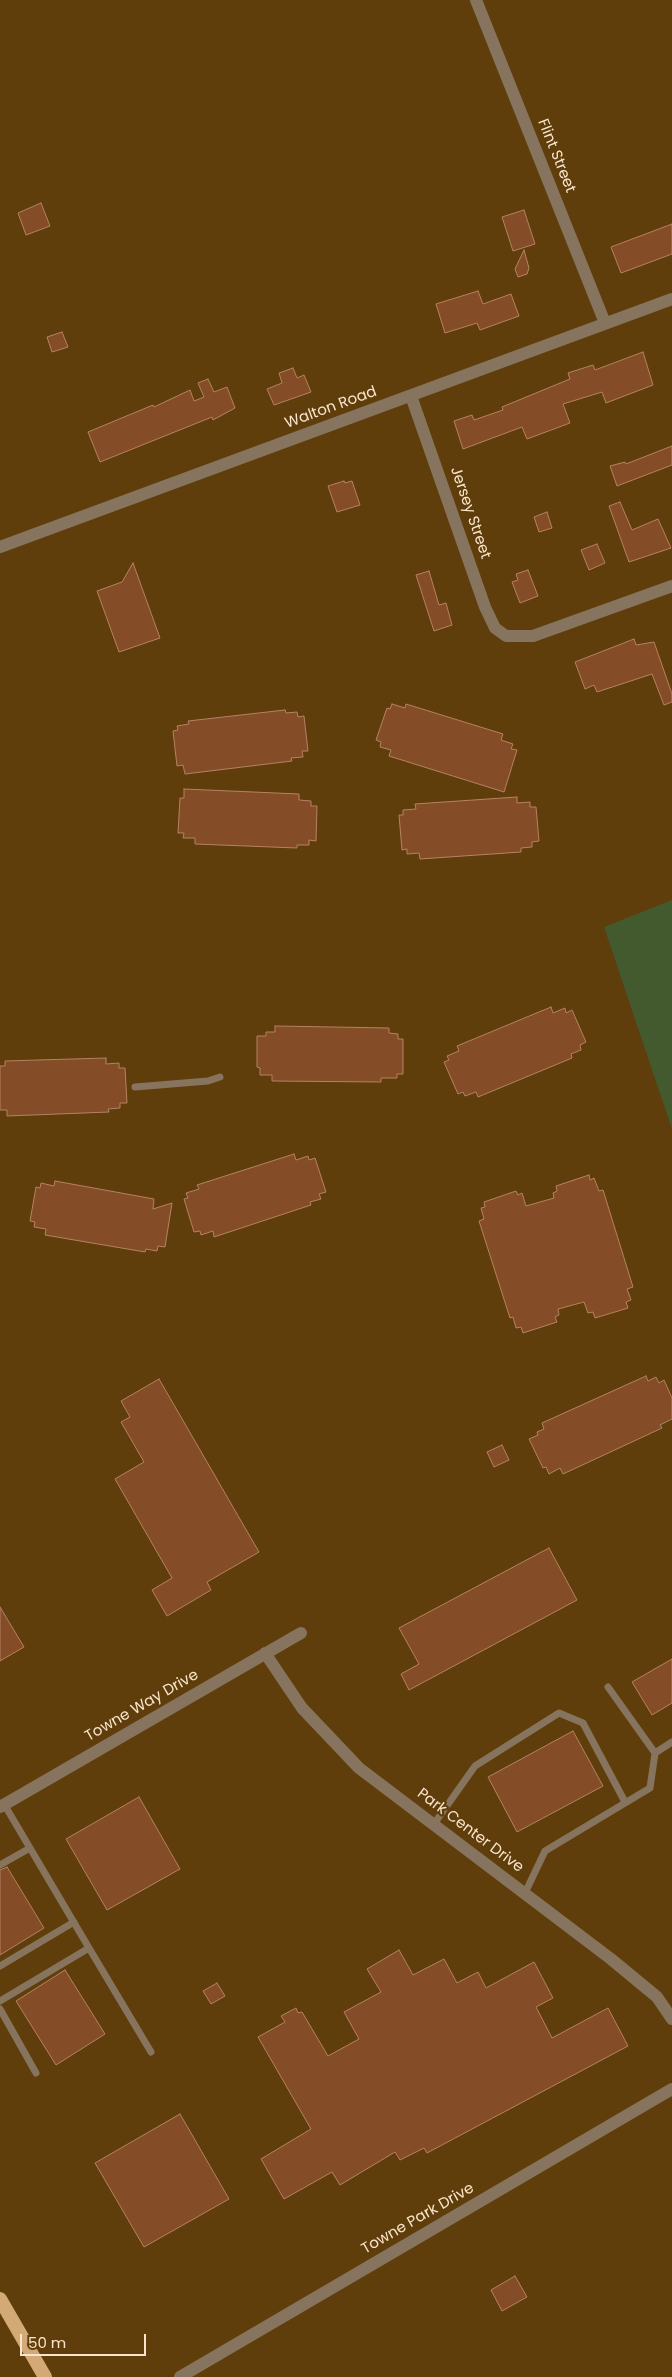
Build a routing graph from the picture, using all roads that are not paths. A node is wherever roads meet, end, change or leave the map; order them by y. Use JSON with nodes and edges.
{"nodes":[{"id":1,"x":476,"y":0,"type":"edge"},
{"id":2,"x":672,"y":299,"type":"edge"},
{"id":3,"x":605,"y":323,"type":"junction"},
{"id":4,"x":411,"y":396,"type":"junction"},
{"id":5,"x":0,"y":547,"type":"edge"},
{"id":6,"x":672,"y":586,"type":"edge"},
{"id":7,"x":220,"y":1077,"type":"dead end"},
{"id":8,"x":135,"y":1086,"type":"dead end"},
{"id":9,"x":300,"y":1632,"type":"dead end"},
{"id":10,"x":265,"y":1653,"type":"junction"},
{"id":11,"x":608,"y":1688,"type":"dead end"},
{"id":12,"x":672,"y":1742,"type":"edge"},
{"id":13,"x":655,"y":1753,"type":"junction"},
{"id":14,"x":624,"y":1802,"type":"junction"},
{"id":15,"x":2,"y":1806,"type":"edge"},
{"id":16,"x":434,"y":1824,"type":"junction"},
{"id":17,"x":30,"y":1848,"type":"junction"},
{"id":18,"x":0,"y":1865,"type":"edge"},
{"id":19,"x":525,"y":1893,"type":"junction"},
{"id":20,"x":74,"y":1922,"type":"junction"},
{"id":21,"x":89,"y":1948,"type":"junction"},
{"id":22,"x":0,"y":1966,"type":"edge"},
{"id":23,"x":0,"y":2001,"type":"edge"},
{"id":24,"x":0,"y":2009,"type":"edge"},
{"id":25,"x":672,"y":2019,"type":"edge"},
{"id":26,"x":151,"y":2052,"type":"dead end"},
{"id":27,"x":36,"y":2073,"type":"dead end"},
{"id":28,"x":672,"y":2089,"type":"edge"},
{"id":29,"x":0,"y":2299,"type":"edge"},
{"id":30,"x":46,"y":2377,"type":"edge"},
{"id":31,"x":180,"y":2377,"type":"edge"}],
"edges":[{"from":1,"to":3,"type":"street","name":"Flint Street"},
{"from":2,"to":3,"type":"street","name":"Walton Road"},
{"from":3,"to":4,"type":"street","name":"Walton Road"},
{"from":4,"to":5,"type":"street","name":"Walton Road"},
{"from":4,"to":6,"type":"street","name":"Jersey Street"},
{"from":7,"to":8,"type":"lane"},
{"from":9,"to":10,"type":"street","name":"Towne Way Drive"},
{"from":10,"to":15,"type":"street","name":"Towne Way Drive"},
{"from":10,"to":16,"type":"street","name":"Park Center Drive"},
{"from":11,"to":13,"type":"lane"},
{"from":12,"to":13,"type":"lane"},
{"from":13,"to":14,"type":"lane"},
{"from":14,"to":16,"type":"lane"},
{"from":14,"to":19,"type":"lane"},
{"from":15,"to":17,"type":"lane"},
{"from":16,"to":19,"type":"street","name":"Park Center Drive"},
{"from":17,"to":18,"type":"lane"},
{"from":17,"to":20,"type":"lane"},
{"from":19,"to":25,"type":"street","name":"Park Center Drive"},
{"from":20,"to":21,"type":"lane"},
{"from":20,"to":22,"type":"lane"},
{"from":21,"to":23,"type":"lane"},
{"from":21,"to":26,"type":"lane"},
{"from":24,"to":27,"type":"lane"},
{"from":28,"to":31,"type":"street","name":"Towne Park Drive"},
{"from":29,"to":30,"type":"highway"}]}
